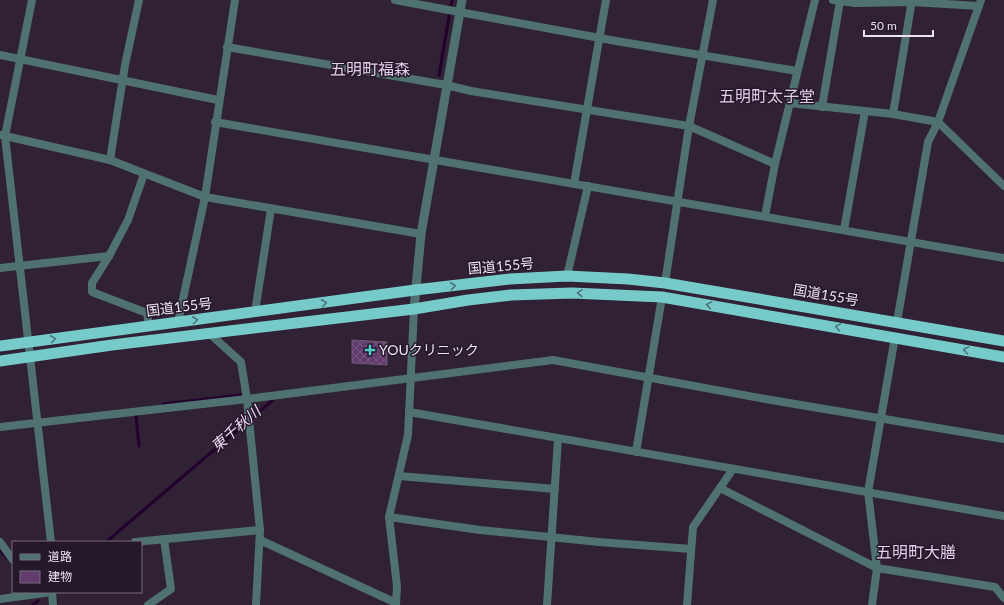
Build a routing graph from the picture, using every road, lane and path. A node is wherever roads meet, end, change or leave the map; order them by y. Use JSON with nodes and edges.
{"nodes":[{"id":1,"x":32,"y":0,"type":"edge"},
{"id":2,"x":139,"y":0,"type":"edge"},
{"id":3,"x":235,"y":0,"type":"edge"},
{"id":4,"x":395,"y":0,"type":"edge"},
{"id":5,"x":462,"y":0,"type":"edge"},
{"id":6,"x":606,"y":0,"type":"edge"},
{"id":7,"x":713,"y":0,"type":"edge"},
{"id":8,"x":815,"y":0,"type":"edge"},
{"id":9,"x":836,"y":1,"type":"edge"},
{"id":10,"x":912,"y":1,"type":"edge"},
{"id":11,"x":980,"y":3,"type":"edge"},
{"id":12,"x":460,"y":11,"type":"junction"},
{"id":13,"x":600,"y":38,"type":"junction"},
{"id":14,"x":227,"y":47,"type":"junction"},
{"id":15,"x":0,"y":55,"type":"edge"},
{"id":16,"x":703,"y":55,"type":"junction"},
{"id":17,"x":20,"y":58,"type":"junction"},
{"id":18,"x":797,"y":71,"type":"junction"},
{"id":19,"x":123,"y":80,"type":"junction"},
{"id":20,"x":446,"y":85,"type":"junction"},
{"id":21,"x":218,"y":100,"type":"junction"},
{"id":22,"x":790,"y":103,"type":"junction"},
{"id":23,"x":822,"y":107,"type":"junction"},
{"id":24,"x":587,"y":110,"type":"junction"},
{"id":25,"x":865,"y":111,"type":"junction"},
{"id":26,"x":893,"y":114,"type":"junction"},
{"id":27,"x":215,"y":122,"type":"junction"},
{"id":28,"x":938,"y":122,"type":"junction"},
{"id":29,"x":689,"y":126,"type":"junction"},
{"id":30,"x":2,"y":135,"type":"edge"},
{"id":31,"x":433,"y":158,"type":"junction"},
{"id":32,"x":110,"y":160,"type":"junction"},
{"id":33,"x":775,"y":164,"type":"junction"},
{"id":34,"x":144,"y":174,"type":"junction"},
{"id":35,"x":574,"y":184,"type":"junction"},
{"id":36,"x":588,"y":186,"type":"junction"},
{"id":37,"x":1004,"y":186,"type":"edge"},
{"id":38,"x":205,"y":197,"type":"junction"},
{"id":39,"x":677,"y":201,"type":"junction"},
{"id":40,"x":271,"y":209,"type":"junction"},
{"id":41,"x":764,"y":216,"type":"junction"},
{"id":42,"x":844,"y":230,"type":"junction"},
{"id":43,"x":421,"y":234,"type":"junction"},
{"id":44,"x":912,"y":241,"type":"junction"},
{"id":45,"x":110,"y":256,"type":"junction"},
{"id":46,"x":1004,"y":258,"type":"edge"},
{"id":47,"x":18,"y":266,"type":"junction"},
{"id":48,"x":0,"y":268,"type":"edge"},
{"id":49,"x":567,"y":276,"type":"junction"},
{"id":50,"x":665,"y":283,"type":"junction"},
{"id":51,"x":415,"y":290,"type":"junction"},
{"id":52,"x":662,"y":297,"type":"junction"},
{"id":53,"x":414,"y":309,"type":"junction"},
{"id":54,"x":255,"y":312,"type":"junction"},
{"id":55,"x":178,"y":322,"type":"junction"},
{"id":56,"x":897,"y":322,"type":"junction"},
{"id":57,"x":149,"y":326,"type":"junction"},
{"id":58,"x":210,"y":334,"type":"junction"},
{"id":59,"x":895,"y":337,"type":"junction"},
{"id":60,"x":29,"y":342,"type":"junction"},
{"id":61,"x":1004,"y":342,"type":"edge"},
{"id":62,"x":0,"y":346,"type":"edge"},
{"id":63,"x":31,"y":357,"type":"junction"},
{"id":64,"x":1004,"y":357,"type":"edge"},
{"id":65,"x":0,"y":361,"type":"edge"},
{"id":66,"x":649,"y":377,"type":"junction"},
{"id":67,"x":410,"y":378,"type":"junction"},
{"id":68,"x":247,"y":399,"type":"junction"},
{"id":69,"x":409,"y":412,"type":"junction"},
{"id":70,"x":881,"y":419,"type":"junction"},
{"id":71,"x":39,"y":423,"type":"junction"},
{"id":72,"x":0,"y":427,"type":"edge"},
{"id":73,"x":558,"y":439,"type":"junction"},
{"id":74,"x":1004,"y":439,"type":"edge"},
{"id":75,"x":636,"y":452,"type":"junction"},
{"id":76,"x":733,"y":469,"type":"junction"},
{"id":77,"x":399,"y":476,"type":"junction"},
{"id":78,"x":720,"y":488,"type":"junction"},
{"id":79,"x":555,"y":489,"type":"junction"},
{"id":80,"x":868,"y":492,"type":"junction"},
{"id":81,"x":1004,"y":516,"type":"edge"},
{"id":82,"x":389,"y":517,"type":"junction"},
{"id":83,"x":260,"y":530,"type":"junction"},
{"id":84,"x":552,"y":538,"type":"junction"},
{"id":85,"x":164,"y":539,"type":"junction"},
{"id":86,"x":260,"y":540,"type":"junction"},
{"id":87,"x":51,"y":541,"type":"edge"},
{"id":88,"x":142,"y":541,"type":"edge"},
{"id":89,"x":0,"y":542,"type":"edge"},
{"id":90,"x":691,"y":549,"type":"junction"},
{"id":91,"x":12,"y":559,"type":"edge"},
{"id":92,"x":877,"y":568,"type":"junction"},
{"id":93,"x":54,"y":596,"type":"edge"},
{"id":94,"x":1004,"y":598,"type":"edge"},
{"id":95,"x":0,"y":599,"type":"edge"},
{"id":96,"x":396,"y":604,"type":"edge"},
{"id":97,"x":148,"y":605,"type":"edge"},
{"id":98,"x":256,"y":605,"type":"edge"},
{"id":99,"x":547,"y":605,"type":"edge"},
{"id":100,"x":687,"y":605,"type":"edge"},
{"id":101,"x":872,"y":605,"type":"edge"}],
"edges":[{"from":1,"to":17,"type":"street"},
{"from":2,"to":19,"type":"street"},
{"from":3,"to":14,"type":"street"},
{"from":4,"to":12,"type":"street"},
{"from":5,"to":12,"type":"street"},
{"from":6,"to":13,"type":"street"},
{"from":7,"to":16,"type":"street"},
{"from":8,"to":18,"type":"street"},
{"from":9,"to":10,"type":"street"},
{"from":9,"to":23,"type":"street"},
{"from":10,"to":11,"type":"street"},
{"from":10,"to":26,"type":"street"},
{"from":11,"to":28,"type":"street"},
{"from":12,"to":13,"type":"street"},
{"from":12,"to":20,"type":"street"},
{"from":13,"to":16,"type":"street"},
{"from":13,"to":24,"type":"street"},
{"from":14,"to":20,"type":"street"},
{"from":14,"to":21,"type":"street"},
{"from":15,"to":17,"type":"street"},
{"from":16,"to":18,"type":"street"},
{"from":16,"to":29,"type":"street"},
{"from":17,"to":19,"type":"street"},
{"from":17,"to":30,"type":"street"},
{"from":18,"to":22,"type":"street"},
{"from":19,"to":21,"type":"street"},
{"from":19,"to":32,"type":"street"},
{"from":20,"to":24,"type":"street"},
{"from":20,"to":31,"type":"street"},
{"from":21,"to":27,"type":"street"},
{"from":22,"to":23,"type":"street"},
{"from":22,"to":33,"type":"street"},
{"from":23,"to":25,"type":"street"},
{"from":24,"to":29,"type":"street"},
{"from":24,"to":35,"type":"street"},
{"from":25,"to":26,"type":"street"},
{"from":25,"to":42,"type":"street"},
{"from":26,"to":28,"type":"street"},
{"from":27,"to":31,"type":"street"},
{"from":27,"to":38,"type":"street"},
{"from":28,"to":37,"type":"street"},
{"from":28,"to":44,"type":"street"},
{"from":29,"to":33,"type":"street"},
{"from":29,"to":39,"type":"street"},
{"from":30,"to":32,"type":"street"},
{"from":30,"to":47,"type":"street"},
{"from":31,"to":35,"type":"street"},
{"from":31,"to":43,"type":"street"},
{"from":32,"to":34,"type":"street"},
{"from":33,"to":41,"type":"street"},
{"from":34,"to":38,"type":"street"},
{"from":34,"to":45,"type":"street"},
{"from":35,"to":36,"type":"street"},
{"from":36,"to":39,"type":"street"},
{"from":36,"to":49,"type":"street"},
{"from":38,"to":40,"type":"street"},
{"from":38,"to":55,"type":"street"},
{"from":39,"to":41,"type":"street"},
{"from":39,"to":50,"type":"street"},
{"from":40,"to":43,"type":"street"},
{"from":40,"to":54,"type":"street"},
{"from":41,"to":42,"type":"street"},
{"from":42,"to":44,"type":"street"},
{"from":43,"to":51,"type":"street"},
{"from":44,"to":46,"type":"street"},
{"from":44,"to":56,"type":"street"},
{"from":45,"to":47,"type":"street"},
{"from":45,"to":57,"type":"street"},
{"from":47,"to":48,"type":"street"},
{"from":47,"to":60,"type":"street"},
{"from":49,"to":50,"type":"highway","name":"国道155号"},
{"from":51,"to":49,"type":"highway","name":"国道155号","one_way":true},
{"from":50,"to":56,"type":"highway","name":"国道155号"},
{"from":51,"to":53,"type":"street"},
{"from":54,"to":51,"type":"highway","name":"国道155号","one_way":true},
{"from":52,"to":53,"type":"highway","one_way":true},
{"from":59,"to":52,"type":"highway","one_way":true},
{"from":52,"to":66,"type":"street"},
{"from":53,"to":58,"type":"highway"},
{"from":53,"to":67,"type":"street"},
{"from":55,"to":54,"type":"highway","name":"国道155号","one_way":true},
{"from":55,"to":57,"type":"highway","name":"国道155号"},
{"from":56,"to":61,"type":"highway","name":"国道155号"},
{"from":60,"to":57,"type":"highway","name":"国道155号","one_way":true},
{"from":58,"to":63,"type":"highway"},
{"from":58,"to":68,"type":"street"},
{"from":64,"to":59,"type":"highway","one_way":true},
{"from":59,"to":70,"type":"street"},
{"from":60,"to":62,"type":"highway","name":"国道155号"},
{"from":60,"to":63,"type":"street"},
{"from":63,"to":65,"type":"highway"},
{"from":63,"to":71,"type":"street"},
{"from":66,"to":67,"type":"street"},
{"from":66,"to":70,"type":"street"},
{"from":66,"to":75,"type":"street"},
{"from":67,"to":68,"type":"street"},
{"from":67,"to":69,"type":"street"},
{"from":68,"to":71,"type":"street"},
{"from":68,"to":83,"type":"street"},
{"from":69,"to":73,"type":"street"},
{"from":69,"to":77,"type":"street"},
{"from":70,"to":74,"type":"street"},
{"from":70,"to":80,"type":"street"},
{"from":71,"to":72,"type":"street"},
{"from":71,"to":87,"type":"street"},
{"from":73,"to":75,"type":"street"},
{"from":73,"to":79,"type":"street"},
{"from":75,"to":76,"type":"street"},
{"from":76,"to":78,"type":"street"},
{"from":76,"to":80,"type":"street"},
{"from":77,"to":79,"type":"street"},
{"from":77,"to":82,"type":"street"},
{"from":78,"to":90,"type":"street"},
{"from":78,"to":92,"type":"street"},
{"from":79,"to":84,"type":"street"},
{"from":80,"to":81,"type":"street"},
{"from":80,"to":92,"type":"street"},
{"from":82,"to":84,"type":"street"},
{"from":82,"to":96,"type":"street"},
{"from":83,"to":85,"type":"street"},
{"from":83,"to":86,"type":"street"},
{"from":84,"to":90,"type":"street"},
{"from":84,"to":99,"type":"street"},
{"from":85,"to":88,"type":"street"},
{"from":85,"to":97,"type":"street"},
{"from":86,"to":96,"type":"street"},
{"from":86,"to":98,"type":"street"},
{"from":89,"to":91,"type":"street"},
{"from":90,"to":100,"type":"street"},
{"from":92,"to":94,"type":"street"},
{"from":92,"to":101,"type":"street"},
{"from":93,"to":95,"type":"street"}]}
